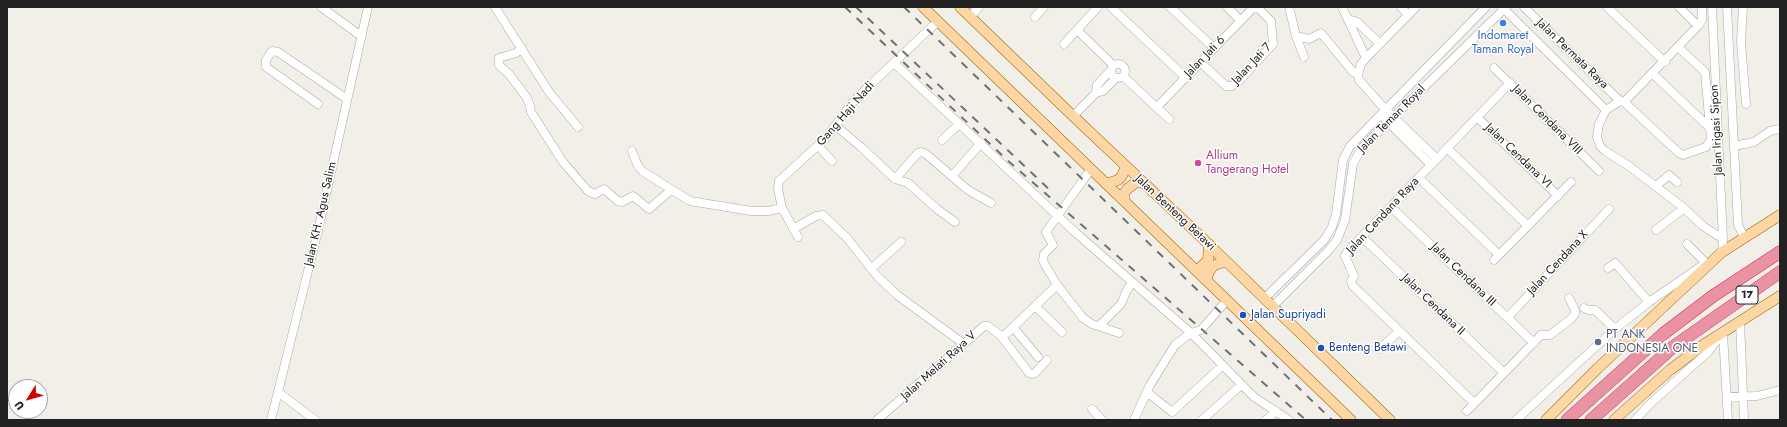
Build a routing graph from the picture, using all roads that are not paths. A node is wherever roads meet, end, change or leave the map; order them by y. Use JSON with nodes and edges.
{"nodes":[{"id":1,"x":322,"y":7,"type":"edge"},
{"id":2,"x":368,"y":7,"type":"edge"},
{"id":3,"x":495,"y":7,"type":"edge"},
{"id":4,"x":923,"y":7,"type":"edge"},
{"id":5,"x":960,"y":7,"type":"edge"},
{"id":6,"x":979,"y":7,"type":"edge"},
{"id":7,"x":1044,"y":7,"type":"edge"},
{"id":8,"x":1098,"y":7,"type":"edge"},
{"id":9,"x":1111,"y":7,"type":"edge"},
{"id":10,"x":1170,"y":7,"type":"edge"},
{"id":11,"x":1227,"y":7,"type":"edge"},
{"id":12,"x":1256,"y":7,"type":"edge"},
{"id":13,"x":1289,"y":7,"type":"edge"},
{"id":14,"x":1342,"y":7,"type":"edge"},
{"id":15,"x":1400,"y":7,"type":"edge"},
{"id":16,"x":1416,"y":7,"type":"edge"},
{"id":17,"x":1486,"y":7,"type":"edge"},
{"id":18,"x":1524,"y":7,"type":"edge"},
{"id":19,"x":1607,"y":7,"type":"edge"},
{"id":20,"x":1679,"y":7,"type":"edge"},
{"id":21,"x":1702,"y":7,"type":"edge"},
{"id":22,"x":1712,"y":7,"type":"edge"},
{"id":23,"x":1727,"y":7,"type":"edge"},
{"id":24,"x":1743,"y":7,"type":"edge"},
{"id":25,"x":1504,"y":8,"type":"edge"},
{"id":26,"x":1408,"y":15,"type":"junction"},
{"id":27,"x":970,"y":17,"type":"junction"},
{"id":28,"x":1035,"y":17,"type":"dead end"},
{"id":29,"x":1348,"y":19,"type":"junction"},
{"id":30,"x":1240,"y":20,"type":"junction"},
{"id":31,"x":938,"y":21,"type":"junction"},
{"id":32,"x":1698,"y":26,"type":"junction"},
{"id":33,"x":1077,"y":30,"type":"junction"},
{"id":34,"x":361,"y":36,"type":"junction"},
{"id":35,"x":1296,"y":36,"type":"junction"},
{"id":36,"x":1064,"y":44,"type":"dead end"},
{"id":37,"x":1380,"y":44,"type":"junction"},
{"id":38,"x":522,"y":48,"type":"junction"},
{"id":39,"x":1214,"y":48,"type":"junction"},
{"id":40,"x":1679,"y":48,"type":"junction"},
{"id":41,"x":1304,"y":57,"type":"dead end"},
{"id":42,"x":1366,"y":58,"type":"junction"},
{"id":43,"x":1200,"y":62,"type":"junction"},
{"id":44,"x":1664,"y":62,"type":"junction"},
{"id":45,"x":894,"y":63,"type":"junction"},
{"id":46,"x":1112,"y":68,"type":"junction"},
{"id":47,"x":1494,"y":68,"type":"dead end"},
{"id":48,"x":1358,"y":74,"type":"junction"},
{"id":49,"x":1653,"y":74,"type":"junction"},
{"id":50,"x":1730,"y":76,"type":"junction"},
{"id":51,"x":1119,"y":77,"type":"junction"},
{"id":52,"x":1185,"y":77,"type":"junction"},
{"id":53,"x":1744,"y":78,"type":"junction"},
{"id":54,"x":1510,"y":83,"type":"junction"},
{"id":55,"x":1096,"y":93,"type":"junction"},
{"id":56,"x":347,"y":100,"type":"junction"},
{"id":57,"x":1622,"y":101,"type":"junction"},
{"id":58,"x":318,"y":104,"type":"dead end"},
{"id":59,"x":1746,"y":104,"type":"dead end"},
{"id":60,"x":1157,"y":107,"type":"junction"},
{"id":61,"x":1606,"y":110,"type":"junction"},
{"id":62,"x":1383,"y":111,"type":"junction"},
{"id":63,"x":1073,"y":116,"type":"junction"},
{"id":64,"x":1477,"y":117,"type":"junction"},
{"id":65,"x":1169,"y":119,"type":"dead end"},
{"id":66,"x":1391,"y":119,"type":"junction"},
{"id":67,"x":959,"y":124,"type":"junction"},
{"id":68,"x":836,"y":126,"type":"junction"},
{"id":69,"x":578,"y":127,"type":"dead end"},
{"id":70,"x":1710,"y":128,"type":"junction"},
{"id":71,"x":1780,"y":129,"type":"edge"},
{"id":72,"x":942,"y":140,"type":"dead end"},
{"id":73,"x":1353,"y":141,"type":"junction"},
{"id":74,"x":981,"y":143,"type":"junction"},
{"id":75,"x":818,"y":146,"type":"junction"},
{"id":76,"x":1734,"y":146,"type":"junction"},
{"id":77,"x":1447,"y":148,"type":"junction"},
{"id":78,"x":1361,"y":149,"type":"junction"},
{"id":79,"x":632,"y":151,"type":"dead end"},
{"id":80,"x":832,"y":161,"type":"dead end"},
{"id":81,"x":1434,"y":162,"type":"junction"},
{"id":82,"x":1126,"y":166,"type":"junction"},
{"id":83,"x":1091,"y":169,"type":"junction"},
{"id":84,"x":1599,"y":172,"type":"dead end"},
{"id":85,"x":952,"y":176,"type":"junction"},
{"id":86,"x":1419,"y":178,"type":"junction"},
{"id":87,"x":895,"y":179,"type":"junction"},
{"id":88,"x":1142,"y":182,"type":"junction"},
{"id":89,"x":1571,"y":182,"type":"dead end"},
{"id":90,"x":1677,"y":182,"type":"dead end"},
{"id":91,"x":1106,"y":184,"type":"junction"},
{"id":92,"x":1656,"y":186,"type":"junction"},
{"id":93,"x":671,"y":190,"type":"junction"},
{"id":94,"x":1558,"y":196,"type":"junction"},
{"id":95,"x":1124,"y":200,"type":"junction"},
{"id":96,"x":991,"y":203,"type":"dead end"},
{"id":97,"x":1391,"y":207,"type":"junction"},
{"id":98,"x":782,"y":208,"type":"junction"},
{"id":99,"x":1684,"y":208,"type":"junction"},
{"id":100,"x":1609,"y":209,"type":"dead end"},
{"id":101,"x":1780,"y":214,"type":"edge"},
{"id":102,"x":1058,"y":215,"type":"junction"},
{"id":103,"x":955,"y":222,"type":"dead end"},
{"id":104,"x":1528,"y":226,"type":"junction"},
{"id":105,"x":793,"y":229,"type":"junction"},
{"id":106,"x":1656,"y":230,"type":"dead end"},
{"id":107,"x":798,"y":237,"type":"dead end"},
{"id":108,"x":1362,"y":237,"type":"junction"},
{"id":109,"x":1723,"y":239,"type":"junction"},
{"id":110,"x":1741,"y":239,"type":"junction"},
{"id":111,"x":900,"y":242,"type":"dead end"},
{"id":112,"x":1209,"y":244,"type":"junction"},
{"id":113,"x":1687,"y":244,"type":"dead end"},
{"id":114,"x":1724,"y":251,"type":"junction"},
{"id":115,"x":1775,"y":255,"type":"edge"},
{"id":116,"x":1227,"y":262,"type":"junction"},
{"id":117,"x":1706,"y":263,"type":"junction"},
{"id":118,"x":1608,"y":268,"type":"dead end"},
{"id":119,"x":872,"y":269,"type":"junction"},
{"id":120,"x":1197,"y":271,"type":"junction"},
{"id":121,"x":1780,"y":272,"type":"edge"},
{"id":122,"x":1286,"y":277,"type":"junction"},
{"id":123,"x":1206,"y":280,"type":"junction"},
{"id":124,"x":1132,"y":282,"type":"junction"},
{"id":125,"x":1058,"y":284,"type":"junction"},
{"id":126,"x":1294,"y":285,"type":"junction"},
{"id":127,"x":1780,"y":296,"type":"edge"},
{"id":128,"x":1265,"y":298,"type":"junction"},
{"id":129,"x":1569,"y":298,"type":"dead end"},
{"id":130,"x":1226,"y":300,"type":"junction"},
{"id":131,"x":1649,"y":302,"type":"junction"},
{"id":132,"x":1035,"y":306,"type":"junction"},
{"id":133,"x":1273,"y":306,"type":"junction"},
{"id":134,"x":1584,"y":308,"type":"dead end"},
{"id":135,"x":1508,"y":317,"type":"junction"},
{"id":136,"x":1739,"y":322,"type":"junction"},
{"id":137,"x":1099,"y":326,"type":"junction"},
{"id":138,"x":1013,"y":327,"type":"junction"},
{"id":139,"x":1615,"y":329,"type":"junction"},
{"id":140,"x":1399,"y":331,"type":"junction"},
{"id":141,"x":1062,"y":332,"type":"dead end"},
{"id":142,"x":1119,"y":333,"type":"dead end"},
{"id":143,"x":1723,"y":333,"type":"junction"},
{"id":144,"x":1191,"y":334,"type":"junction"},
{"id":145,"x":1001,"y":336,"type":"junction"},
{"id":146,"x":1534,"y":343,"type":"junction"},
{"id":147,"x":964,"y":344,"type":"junction"},
{"id":148,"x":1380,"y":349,"type":"dead end"},
{"id":149,"x":1038,"y":357,"type":"dead end"},
{"id":150,"x":1047,"y":360,"type":"dead end"},
{"id":151,"x":1222,"y":366,"type":"junction"},
{"id":152,"x":1504,"y":373,"type":"junction"},
{"id":153,"x":1241,"y":385,"type":"junction"},
{"id":154,"x":1780,"y":390,"type":"edge"},
{"id":155,"x":278,"y":392,"type":"junction"},
{"id":156,"x":1146,"y":392,"type":"junction"},
{"id":157,"x":1728,"y":397,"type":"junction"},
{"id":158,"x":1742,"y":397,"type":"junction"},
{"id":159,"x":1474,"y":403,"type":"junction"},
{"id":160,"x":1092,"y":409,"type":"dead end"},
{"id":161,"x":1466,"y":411,"type":"dead end"},
{"id":162,"x":1276,"y":412,"type":"junction"},
{"id":163,"x":274,"y":419,"type":"edge"},
{"id":164,"x":315,"y":420,"type":"edge"},
{"id":165,"x":877,"y":420,"type":"edge"},
{"id":166,"x":1102,"y":420,"type":"edge"},
{"id":167,"x":1134,"y":420,"type":"edge"},
{"id":168,"x":1202,"y":420,"type":"edge"},
{"id":169,"x":1266,"y":420,"type":"edge"},
{"id":170,"x":1289,"y":420,"type":"edge"},
{"id":171,"x":1351,"y":420,"type":"edge"},
{"id":172,"x":1390,"y":420,"type":"edge"},
{"id":173,"x":1516,"y":420,"type":"edge"},
{"id":174,"x":1546,"y":420,"type":"edge"},
{"id":175,"x":1567,"y":420,"type":"edge"},
{"id":176,"x":1591,"y":420,"type":"edge"},
{"id":177,"x":1614,"y":420,"type":"edge"},
{"id":178,"x":1635,"y":420,"type":"edge"},
{"id":179,"x":1728,"y":420,"type":"edge"},
{"id":180,"x":1744,"y":420,"type":"edge"}],
"edges":[{"from":1,"to":34,"type":"street"},
{"from":2,"to":34,"type":"street","name":"Jalan KH. Agus Salim"},
{"from":3,"to":38,"type":"street"},
{"from":4,"to":31,"type":"main road"},
{"from":5,"to":27,"type":"main road","name":"Jalan Benteng Betawi"},
{"from":6,"to":27,"type":"street"},
{"from":7,"to":28,"type":"street"},
{"from":8,"to":33,"type":"street"},
{"from":9,"to":52,"type":"street"},
{"from":10,"to":39,"type":"street"},
{"from":11,"to":30,"type":"street"},
{"from":12,"to":30,"type":"street","name":"Jalan Jati 6"},
{"from":12,"to":43,"type":"street","name":"Jalan Jati 7"},
{"from":13,"to":35,"type":"street"},
{"from":14,"to":29,"type":"street"},
{"from":15,"to":26,"type":"street"},
{"from":16,"to":26,"type":"street"},
{"from":17,"to":62,"type":"street","name":"Jalan Teman Royal"},
{"from":18,"to":57,"type":"street","name":"Jalan Permata Raya"},
{"from":19,"to":44,"type":"street"},
{"from":20,"to":32,"type":"street"},
{"from":21,"to":32,"type":"street"},
{"from":22,"to":109,"type":"street","name":"Jalan Irigasi Sipon"},
{"from":23,"to":50,"type":"street","name":"Jalan Irigasi Sipon"},
{"from":24,"to":53,"type":"street"},
{"from":25,"to":61,"type":"street"},
{"from":25,"to":66,"type":"street","name":"Jalan Teman Royal"},
{"from":26,"to":37,"type":"street"},
{"from":27,"to":63,"type":"main road","name":"Jalan Benteng Betawi"},
{"from":29,"to":37,"type":"street"},
{"from":29,"to":42,"type":"street"},
{"from":30,"to":39,"type":"street","name":"Jalan Jati 6"},
{"from":31,"to":45,"type":"street","name":"Gang Haji Nadi"},
{"from":31,"to":83,"type":"main road"},
{"from":32,"to":40,"type":"street"},
{"from":33,"to":36,"type":"street"},
{"from":33,"to":46,"type":"street"},
{"from":34,"to":56,"type":"street","name":"Jalan KH. Agus Salim"},
{"from":35,"to":41,"type":"street"},
{"from":35,"to":48,"type":"street"},
{"from":37,"to":42,"type":"street"},
{"from":38,"to":69,"type":"street"},
{"from":38,"to":93,"type":"street"},
{"from":39,"to":43,"type":"street","name":"Jalan Jati 6"},
{"from":40,"to":44,"type":"street"},
{"from":40,"to":70,"type":"street"},
{"from":42,"to":48,"type":"street"},
{"from":43,"to":52,"type":"street","name":"Jalan Jati 6"},
{"from":44,"to":49,"type":"street"},
{"from":45,"to":67,"type":"street"},
{"from":45,"to":68,"type":"street","name":"Gang Haji Nadi"},
{"from":46,"to":51,"type":"street"},
{"from":46,"to":51,"type":"street"},
{"from":46,"to":55,"type":"street"},
{"from":47,"to":54,"type":"street","name":"Jalan Cendana VIII"},
{"from":48,"to":62,"type":"street"},
{"from":49,"to":57,"type":"street"},
{"from":49,"to":70,"type":"street"},
{"from":50,"to":53,"type":"street"},
{"from":50,"to":76,"type":"street","name":"Jalan Irigasi Sipon"},
{"from":51,"to":55,"type":"street"},
{"from":51,"to":60,"type":"street"},
{"from":52,"to":60,"type":"street","name":"Jalan Jati 6"},
{"from":53,"to":59,"type":"street"},
{"from":54,"to":64,"type":"street","name":"Jalan Cendana Raya"},
{"from":54,"to":84,"type":"street","name":"Jalan Cendana VIII"},
{"from":55,"to":63,"type":"street"},
{"from":56,"to":58,"type":"street"},
{"from":56,"to":155,"type":"street","name":"Jalan KH. Agus Salim"},
{"from":57,"to":61,"type":"street"},
{"from":57,"to":70,"type":"street","name":"Jalan Permata Raya"},
{"from":60,"to":65,"type":"street"},
{"from":61,"to":92,"type":"street"},
{"from":62,"to":66,"type":"street"},
{"from":62,"to":73,"type":"street","name":"Jalan Teman Royal"},
{"from":63,"to":82,"type":"main road","name":"Jalan Benteng Betawi"},
{"from":64,"to":77,"type":"street","name":"Jalan Cendana Raya"},
{"from":64,"to":94,"type":"street","name":"Jalan Cendana VI"},
{"from":66,"to":78,"type":"street","name":"Jalan Teman Royal"},
{"from":66,"to":81,"type":"street"},
{"from":67,"to":72,"type":"street"},
{"from":67,"to":74,"type":"street"},
{"from":68,"to":75,"type":"street","name":"Gang Haji Nadi"},
{"from":68,"to":87,"type":"street"},
{"from":71,"to":76,"type":"street"},
{"from":73,"to":78,"type":"street"},
{"from":73,"to":122,"type":"street","name":"Jalan Teman Royal"},
{"from":74,"to":85,"type":"street"},
{"from":74,"to":102,"type":"street"},
{"from":75,"to":80,"type":"street"},
{"from":75,"to":98,"type":"street","name":"Gang Haji Nadi"},
{"from":76,"to":110,"type":"street","name":"Jalan Irigasi Sipon"},
{"from":77,"to":81,"type":"street","name":"Jalan Cendana Raya"},
{"from":77,"to":104,"type":"street"},
{"from":78,"to":126,"type":"street","name":"Jalan Teman Royal"},
{"from":79,"to":93,"type":"street"},
{"from":81,"to":86,"type":"street","name":"Jalan Cendana Raya"},
{"from":82,"to":88,"type":"main road","name":"Jalan Benteng Betawi"},
{"from":82,"to":91,"type":"main road"},
{"from":83,"to":91,"type":"main road"},
{"from":83,"to":102,"type":"street"},
{"from":85,"to":87,"type":"street"},
{"from":85,"to":96,"type":"street"},
{"from":86,"to":97,"type":"street","name":"Jalan Cendana Raya"},
{"from":86,"to":104,"type":"street"},
{"from":87,"to":103,"type":"street"},
{"from":88,"to":95,"type":"main road"},
{"from":88,"to":112,"type":"main road","name":"Jalan Benteng Betawi"},
{"from":89,"to":94,"type":"street"},
{"from":90,"to":92,"type":"street"},
{"from":91,"to":95,"type":"main road"},
{"from":92,"to":99,"type":"street"},
{"from":93,"to":98,"type":"street"},
{"from":94,"to":104,"type":"street"},
{"from":95,"to":120,"type":"main road"},
{"from":97,"to":108,"type":"street","name":"Jalan Cendana Raya"},
{"from":97,"to":135,"type":"street","name":"Jalan Cendana III"},
{"from":98,"to":105,"type":"street","name":"Gang Haji Nadi"},
{"from":99,"to":106,"type":"street"},
{"from":99,"to":109,"type":"street"},
{"from":100,"to":135,"type":"street","name":"Jalan Cendana X"},
{"from":101,"to":110,"type":"main road"},
{"from":102,"to":124,"type":"street"},
{"from":102,"to":125,"type":"street"},
{"from":105,"to":107,"type":"street","name":"Gang Haji Nadi"},
{"from":105,"to":119,"type":"street"},
{"from":108,"to":140,"type":"street","name":"Jalan Cendana Raya"},
{"from":108,"to":152,"type":"street","name":"Jalan Cendana II"},
{"from":109,"to":114,"type":"street","name":"Jalan Irigasi Sipon"},
{"from":110,"to":114,"type":"main road"},
{"from":111,"to":119,"type":"street"},
{"from":112,"to":116,"type":"main road","name":"Jalan Benteng Betawi"},
{"from":112,"to":120,"type":"main road"},
{"from":113,"to":117,"type":"street"},
{"from":114,"to":117,"type":"street"},
{"from":114,"to":174,"type":"main road"},
{"from":115,"to":175,"type":"highway","number":"17"},
{"from":116,"to":123,"type":"main road"},
{"from":116,"to":128,"type":"main road","name":"Jalan Benteng Betawi"},
{"from":117,"to":131,"type":"street"},
{"from":118,"to":131,"type":"street"},
{"from":119,"to":147,"type":"street"},
{"from":120,"to":123,"type":"main road"},
{"from":121,"to":176,"type":"highway","number":"17"},
{"from":122,"to":126,"type":"street"},
{"from":122,"to":128,"type":"street","name":"Jalan Teman Royal"},
{"from":123,"to":130,"type":"main road"},
{"from":124,"to":137,"type":"street"},
{"from":124,"to":144,"type":"street"},
{"from":125,"to":132,"type":"street"},
{"from":125,"to":137,"type":"street"},
{"from":126,"to":133,"type":"street","name":"Jalan Teman Royal"},
{"from":127,"to":136,"type":"main road"},
{"from":128,"to":133,"type":"main road","name":"Jalan Benteng Betawi"},
{"from":129,"to":146,"type":"street"},
{"from":130,"to":144,"type":"street"},
{"from":130,"to":171,"type":"main road"},
{"from":131,"to":139,"type":"street"},
{"from":132,"to":138,"type":"street"},
{"from":132,"to":141,"type":"street"},
{"from":133,"to":172,"type":"main road","name":"Jalan Benteng Betawi"},
{"from":134,"to":139,"type":"street"},
{"from":135,"to":146,"type":"street","name":"Jalan Cendana III"},
{"from":136,"to":143,"type":"main road"},
{"from":136,"to":158,"type":"street"},
{"from":137,"to":142,"type":"street"},
{"from":138,"to":145,"type":"street"},
{"from":138,"to":149,"type":"street"},
{"from":139,"to":173,"type":"street"},
{"from":140,"to":148,"type":"street"},
{"from":140,"to":159,"type":"street"},
{"from":143,"to":157,"type":"street"},
{"from":143,"to":177,"type":"main road"},
{"from":143,"to":178,"type":"street"},
{"from":144,"to":151,"type":"street"},
{"from":144,"to":156,"type":"street"},
{"from":145,"to":147,"type":"street","name":"Jalan Melati Raya V"},
{"from":145,"to":150,"type":"street"},
{"from":146,"to":152,"type":"street"},
{"from":147,"to":165,"type":"street","name":"Jalan Melati Raya V"},
{"from":151,"to":153,"type":"street"},
{"from":151,"to":156,"type":"street"},
{"from":152,"to":159,"type":"street"},
{"from":153,"to":162,"type":"street"},
{"from":153,"to":168,"type":"street"},
{"from":154,"to":158,"type":"street"},
{"from":155,"to":163,"type":"street","name":"Jalan KH. Agus Salim"},
{"from":155,"to":164,"type":"street"},
{"from":156,"to":167,"type":"street"},
{"from":157,"to":158,"type":"street"},
{"from":157,"to":179,"type":"street"},
{"from":158,"to":180,"type":"street"},
{"from":159,"to":161,"type":"street"},
{"from":160,"to":166,"type":"street"},
{"from":162,"to":169,"type":"street"},
{"from":162,"to":170,"type":"street"}]}
